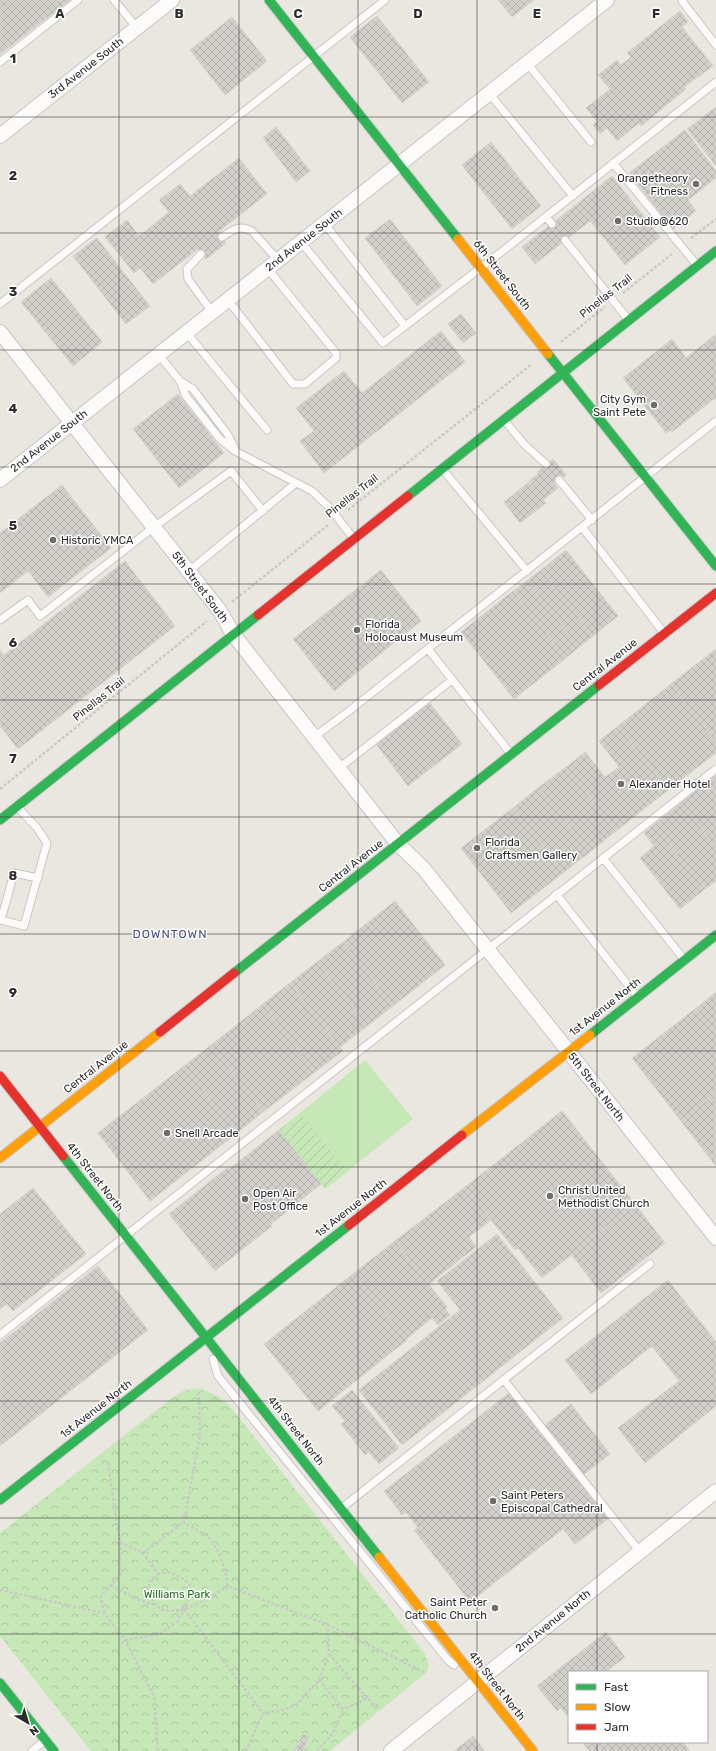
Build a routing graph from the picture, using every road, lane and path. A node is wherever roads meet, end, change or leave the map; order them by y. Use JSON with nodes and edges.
{"nodes":[{"id":1,"x":78,"y":0,"type":"edge"},
{"id":2,"x":114,"y":0,"type":"edge"},
{"id":3,"x":172,"y":0,"type":"edge"},
{"id":4,"x":269,"y":0,"type":"edge"},
{"id":5,"x":385,"y":0,"type":"edge"},
{"id":6,"x":607,"y":0,"type":"edge"},
{"id":7,"x":683,"y":0,"type":"edge"},
{"id":8,"x":137,"y":28,"type":"junction"},
{"id":9,"x":716,"y":45,"type":"edge"},
{"id":10,"x":314,"y":57,"type":"junction"},
{"id":11,"x":0,"y":62,"type":"edge"},
{"id":12,"x":527,"y":63,"type":"junction"},
{"id":13,"x":716,"y":82,"type":"edge"},
{"id":14,"x":489,"y":94,"type":"junction"},
{"id":15,"x":0,"y":136,"type":"edge"},
{"id":16,"x":591,"y":142,"type":"dead end"},
{"id":17,"x":613,"y":163,"type":"junction"},
{"id":18,"x":399,"y":164,"type":"junction"},
{"id":19,"x":573,"y":196,"type":"junction"},
{"id":20,"x":546,"y":217,"type":"junction"},
{"id":21,"x":716,"y":219,"type":"edge"},
{"id":22,"x":324,"y":223,"type":"junction"},
{"id":23,"x":552,"y":224,"type":"dead end"},
{"id":24,"x":222,"y":237,"type":"dead end"},
{"id":25,"x":565,"y":240,"type":"dead end"},
{"id":26,"x":301,"y":242,"type":"junction"},
{"id":27,"x":681,"y":246,"type":"junction"},
{"id":28,"x":716,"y":251,"type":"edge"},
{"id":29,"x":202,"y":254,"type":"dead end"},
{"id":30,"x":273,"y":264,"type":"junction"},
{"id":31,"x":697,"y":266,"type":"junction"},
{"id":32,"x":481,"y":268,"type":"junction"},
{"id":33,"x":228,"y":300,"type":"junction"},
{"id":34,"x":613,"y":301,"type":"junction"},
{"id":35,"x":0,"y":304,"type":"edge"},
{"id":36,"x":212,"y":312,"type":"junction"},
{"id":37,"x":629,"y":320,"type":"junction"},
{"id":38,"x":405,"y":326,"type":"junction"},
{"id":39,"x":0,"y":332,"type":"edge"},
{"id":40,"x":186,"y":332,"type":"junction"},
{"id":41,"x":548,"y":352,"type":"junction"},
{"id":42,"x":158,"y":354,"type":"junction"},
{"id":43,"x":563,"y":372,"type":"junction"},
{"id":44,"x":504,"y":419,"type":"junction"},
{"id":45,"x":716,"y":421,"type":"edge"},
{"id":46,"x":72,"y":423,"type":"junction"},
{"id":47,"x":267,"y":430,"type":"dead end"},
{"id":48,"x":546,"y":464,"type":"dead end"},
{"id":49,"x":442,"y":469,"type":"junction"},
{"id":50,"x":646,"y":477,"type":"junction"},
{"id":51,"x":0,"y":480,"type":"edge"},
{"id":52,"x":559,"y":480,"type":"dead end"},
{"id":53,"x":296,"y":483,"type":"junction"},
{"id":54,"x":264,"y":511,"type":"junction"},
{"id":55,"x":338,"y":518,"type":"junction"},
{"id":56,"x":592,"y":520,"type":"junction"},
{"id":57,"x":154,"y":527,"type":"junction"},
{"id":58,"x":582,"y":527,"type":"junction"},
{"id":59,"x":354,"y":539,"type":"junction"},
{"id":60,"x":716,"y":566,"type":"edge"},
{"id":61,"x":188,"y":571,"type":"junction"},
{"id":62,"x":526,"y":571,"type":"junction"},
{"id":63,"x":716,"y":593,"type":"edge"},
{"id":64,"x":220,"y":611,"type":"junction"},
{"id":65,"x":0,"y":620,"type":"edge"},
{"id":66,"x":665,"y":633,"type":"junction"},
{"id":67,"x":233,"y":634,"type":"junction"},
{"id":68,"x":428,"y":649,"type":"junction"},
{"id":69,"x":452,"y":680,"type":"junction"},
{"id":70,"x":314,"y":737,"type":"junction"},
{"id":71,"x":511,"y":754,"type":"junction"},
{"id":72,"x":339,"y":768,"type":"junction"},
{"id":73,"x":716,"y":768,"type":"edge"},
{"id":74,"x":0,"y":789,"type":"edge"},
{"id":75,"x":17,"y":806,"type":"junction"},
{"id":76,"x":0,"y":820,"type":"edge"},
{"id":77,"x":398,"y":844,"type":"junction"},
{"id":78,"x":603,"y":858,"type":"junction"},
{"id":79,"x":38,"y":878,"type":"junction"},
{"id":80,"x":556,"y":894,"type":"junction"},
{"id":81,"x":715,"y":937,"type":"edge"},
{"id":82,"x":488,"y":949,"type":"junction"},
{"id":83,"x":684,"y":960,"type":"junction"},
{"id":84,"x":637,"y":997,"type":"junction"},
{"id":85,"x":568,"y":1051,"type":"junction"},
{"id":86,"x":0,"y":1076,"type":"edge"},
{"id":87,"x":40,"y":1127,"type":"junction"},
{"id":88,"x":0,"y":1158,"type":"edge"},
{"id":89,"x":126,"y":1235,"type":"junction"},
{"id":90,"x":716,"y":1238,"type":"edge"},
{"id":91,"x":650,"y":1264,"type":"dead end"},
{"id":92,"x":0,"y":1335,"type":"edge"},
{"id":93,"x":206,"y":1337,"type":"junction"},
{"id":94,"x":504,"y":1380,"type":"junction"},
{"id":95,"x":199,"y":1392,"type":"dead end"},
{"id":96,"x":108,"y":1463,"type":"dead end"},
{"id":97,"x":716,"y":1491,"type":"edge"},
{"id":98,"x":0,"y":1500,"type":"edge"},
{"id":99,"x":342,"y":1508,"type":"junction"},
{"id":100,"x":184,"y":1522,"type":"junction"},
{"id":101,"x":120,"y":1542,"type":"junction"},
{"id":102,"x":640,"y":1552,"type":"junction"},
{"id":103,"x":143,"y":1553,"type":"junction"},
{"id":104,"x":158,"y":1574,"type":"junction"},
{"id":105,"x":111,"y":1585,"type":"junction"},
{"id":106,"x":228,"y":1586,"type":"junction"},
{"id":107,"x":0,"y":1590,"type":"edge"},
{"id":108,"x":156,"y":1605,"type":"junction"},
{"id":109,"x":184,"y":1609,"type":"junction"},
{"id":110,"x":104,"y":1613,"type":"junction"},
{"id":111,"x":328,"y":1625,"type":"junction"},
{"id":112,"x":125,"y":1640,"type":"junction"},
{"id":113,"x":329,"y":1654,"type":"junction"},
{"id":114,"x":426,"y":1673,"type":"dead end"},
{"id":115,"x":319,"y":1680,"type":"junction"},
{"id":116,"x":478,"y":1682,"type":"junction"},
{"id":117,"x":0,"y":1683,"type":"edge"},
{"id":118,"x":368,"y":1698,"type":"junction"},
{"id":119,"x":344,"y":1709,"type":"junction"},
{"id":120,"x":378,"y":1710,"type":"dead end"},
{"id":121,"x":262,"y":1713,"type":"junction"},
{"id":122,"x":45,"y":1741,"type":"junction"},
{"id":123,"x":32,"y":1751,"type":"edge"},
{"id":124,"x":54,"y":1751,"type":"edge"},
{"id":125,"x":158,"y":1751,"type":"edge"},
{"id":126,"x":246,"y":1751,"type":"edge"},
{"id":127,"x":317,"y":1751,"type":"edge"},
{"id":128,"x":391,"y":1751,"type":"edge"},
{"id":129,"x":533,"y":1751,"type":"edge"}],
"edges":[{"from":1,"to":11,"type":"lane"},
{"from":2,"to":8,"type":"lane"},
{"from":3,"to":8,"type":"street","name":"3rd Avenue South"},
{"from":4,"to":10,"type":"main road","name":"6th Street South"},
{"from":5,"to":10,"type":"lane"},
{"from":6,"to":12,"type":"street","name":"2nd Avenue South"},
{"from":7,"to":9,"type":"lane"},
{"from":8,"to":15,"type":"street","name":"3rd Avenue South"},
{"from":10,"to":18,"type":"main road","name":"6th Street South"},
{"from":10,"to":35,"type":"lane"},
{"from":12,"to":14,"type":"street","name":"2nd Avenue South"},
{"from":12,"to":16,"type":"lane"},
{"from":13,"to":17,"type":"lane"},
{"from":14,"to":18,"type":"street","name":"2nd Avenue South"},
{"from":14,"to":19,"type":"lane"},
{"from":17,"to":19,"type":"lane"},
{"from":17,"to":27,"type":"lane"},
{"from":18,"to":22,"type":"street","name":"2nd Avenue South"},
{"from":18,"to":32,"type":"main road","name":"6th Street South"},
{"from":19,"to":20,"type":"lane"},
{"from":20,"to":23,"type":"lane"},
{"from":20,"to":32,"type":"lane"},
{"from":21,"to":27,"type":"path","name":"Pinellas Trail"},
{"from":22,"to":26,"type":"street","name":"2nd Avenue South"},
{"from":22,"to":38,"type":"lane"},
{"from":24,"to":30,"type":"lane"},
{"from":25,"to":34,"type":"lane"},
{"from":26,"to":30,"type":"street","name":"2nd Avenue South"},
{"from":26,"to":38,"type":"lane"},
{"from":27,"to":31,"type":"lane"},
{"from":27,"to":34,"type":"path","name":"Pinellas Trail"},
{"from":28,"to":31,"type":"main road"},
{"from":29,"to":36,"type":"lane"},
{"from":30,"to":33,"type":"street","name":"2nd Avenue South"},
{"from":30,"to":33,"type":"lane"},
{"from":31,"to":37,"type":"main road"},
{"from":32,"to":38,"type":"lane"},
{"from":32,"to":41,"type":"main road","name":"6th Street South"},
{"from":33,"to":36,"type":"street","name":"2nd Avenue South"},
{"from":34,"to":37,"type":"lane"},
{"from":34,"to":41,"type":"path","name":"Pinellas Trail"},
{"from":36,"to":40,"type":"street","name":"2nd Avenue South"},
{"from":37,"to":43,"type":"main road"},
{"from":39,"to":46,"type":"street","name":"5th Street South"},
{"from":40,"to":42,"type":"street","name":"2nd Avenue South"},
{"from":40,"to":47,"type":"lane"},
{"from":41,"to":43,"type":"main road","name":"6th Street South"},
{"from":41,"to":55,"type":"path","name":"Pinellas Trail"},
{"from":42,"to":46,"type":"street","name":"2nd Avenue South"},
{"from":42,"to":53,"type":"lane"},
{"from":43,"to":44,"type":"main road"},
{"from":43,"to":50,"type":"main road","name":"6th Street South"},
{"from":44,"to":48,"type":"lane"},
{"from":44,"to":49,"type":"main road"},
{"from":45,"to":50,"type":"lane"},
{"from":46,"to":51,"type":"street","name":"2nd Avenue South"},
{"from":46,"to":57,"type":"street","name":"5th Street South"},
{"from":49,"to":59,"type":"main road"},
{"from":49,"to":62,"type":"lane"},
{"from":50,"to":56,"type":"lane"},
{"from":50,"to":60,"type":"main road","name":"6th Street South"},
{"from":52,"to":56,"type":"lane"},
{"from":53,"to":54,"type":"lane"},
{"from":53,"to":55,"type":"lane"},
{"from":54,"to":57,"type":"lane"},
{"from":54,"to":61,"type":"lane"},
{"from":55,"to":59,"type":"lane"},
{"from":55,"to":64,"type":"path","name":"Pinellas Trail"},
{"from":56,"to":58,"type":"lane"},
{"from":57,"to":61,"type":"street","name":"5th Street South"},
{"from":57,"to":65,"type":"lane"},
{"from":58,"to":62,"type":"lane"},
{"from":58,"to":66,"type":"lane"},
{"from":59,"to":67,"type":"main road"},
{"from":61,"to":64,"type":"street","name":"5th Street South"},
{"from":62,"to":68,"type":"lane"},
{"from":63,"to":66,"type":"main road","name":"Central Avenue"},
{"from":64,"to":67,"type":"street","name":"5th Street South"},
{"from":64,"to":74,"type":"path","name":"Pinellas Trail"},
{"from":66,"to":71,"type":"main road","name":"Central Avenue"},
{"from":67,"to":70,"type":"street","name":"5th Street South"},
{"from":67,"to":75,"type":"main road"},
{"from":68,"to":69,"type":"lane"},
{"from":68,"to":70,"type":"lane"},
{"from":69,"to":71,"type":"lane"},
{"from":69,"to":72,"type":"lane"},
{"from":70,"to":72,"type":"street","name":"5th Street South"},
{"from":71,"to":77,"type":"main road","name":"Central Avenue"},
{"from":72,"to":77,"type":"street","name":"5th Street South"},
{"from":73,"to":78,"type":"lane"},
{"from":75,"to":76,"type":"main road"},
{"from":75,"to":79,"type":"lane"},
{"from":77,"to":82,"type":"street","name":"5th Street North"},
{"from":77,"to":87,"type":"main road","name":"Central Avenue"},
{"from":78,"to":80,"type":"lane"},
{"from":78,"to":83,"type":"lane"},
{"from":79,"to":79,"type":"lane"},
{"from":80,"to":82,"type":"lane"},
{"from":80,"to":84,"type":"lane"},
{"from":81,"to":83,"type":"main road","name":"1st Avenue North"},
{"from":82,"to":85,"type":"street","name":"5th Street North"},
{"from":82,"to":89,"type":"lane"},
{"from":83,"to":84,"type":"main road","name":"1st Avenue North"},
{"from":84,"to":85,"type":"main road","name":"1st Avenue North"},
{"from":85,"to":90,"type":"street","name":"5th Street North"},
{"from":85,"to":93,"type":"main road","name":"1st Avenue North"},
{"from":86,"to":87,"type":"main road","name":"4th Street North"},
{"from":87,"to":88,"type":"main road","name":"Central Avenue"},
{"from":87,"to":89,"type":"main road","name":"4th Street North"},
{"from":89,"to":92,"type":"lane"},
{"from":89,"to":93,"type":"main road","name":"4th Street North"},
{"from":91,"to":94,"type":"lane"},
{"from":93,"to":98,"type":"main road","name":"1st Avenue North"},
{"from":93,"to":99,"type":"main road","name":"4th Street North"},
{"from":93,"to":116,"type":"lane"},
{"from":94,"to":99,"type":"lane"},
{"from":94,"to":102,"type":"lane"},
{"from":95,"to":100,"type":"path"},
{"from":96,"to":101,"type":"path"},
{"from":97,"to":102,"type":"street","name":"2nd Avenue North"},
{"from":99,"to":116,"type":"main road","name":"4th Street North"},
{"from":100,"to":103,"type":"path"},
{"from":100,"to":106,"type":"path"},
{"from":101,"to":103,"type":"path"},
{"from":101,"to":105,"type":"path"},
{"from":102,"to":116,"type":"street","name":"2nd Avenue North"},
{"from":103,"to":104,"type":"path"},
{"from":104,"to":108,"type":"path"},
{"from":104,"to":109,"type":"path"},
{"from":105,"to":108,"type":"path"},
{"from":105,"to":110,"type":"path"},
{"from":106,"to":109,"type":"path"},
{"from":106,"to":111,"type":"path"},
{"from":107,"to":110,"type":"path"},
{"from":108,"to":109,"type":"path"},
{"from":109,"to":112,"type":"path"},
{"from":109,"to":121,"type":"path"},
{"from":110,"to":112,"type":"path"},
{"from":111,"to":113,"type":"path"},
{"from":111,"to":114,"type":"path"},
{"from":112,"to":125,"type":"path"},
{"from":113,"to":115,"type":"path"},
{"from":113,"to":118,"type":"path"},
{"from":115,"to":119,"type":"path"},
{"from":115,"to":121,"type":"path"},
{"from":116,"to":128,"type":"street","name":"2nd Avenue North"},
{"from":116,"to":129,"type":"main road","name":"4th Street North"},
{"from":117,"to":122,"type":"main road"},
{"from":118,"to":119,"type":"path"},
{"from":118,"to":120,"type":"path"},
{"from":119,"to":127,"type":"path"},
{"from":121,"to":126,"type":"path"},
{"from":122,"to":123,"type":"lane"},
{"from":122,"to":124,"type":"main road"}]}
